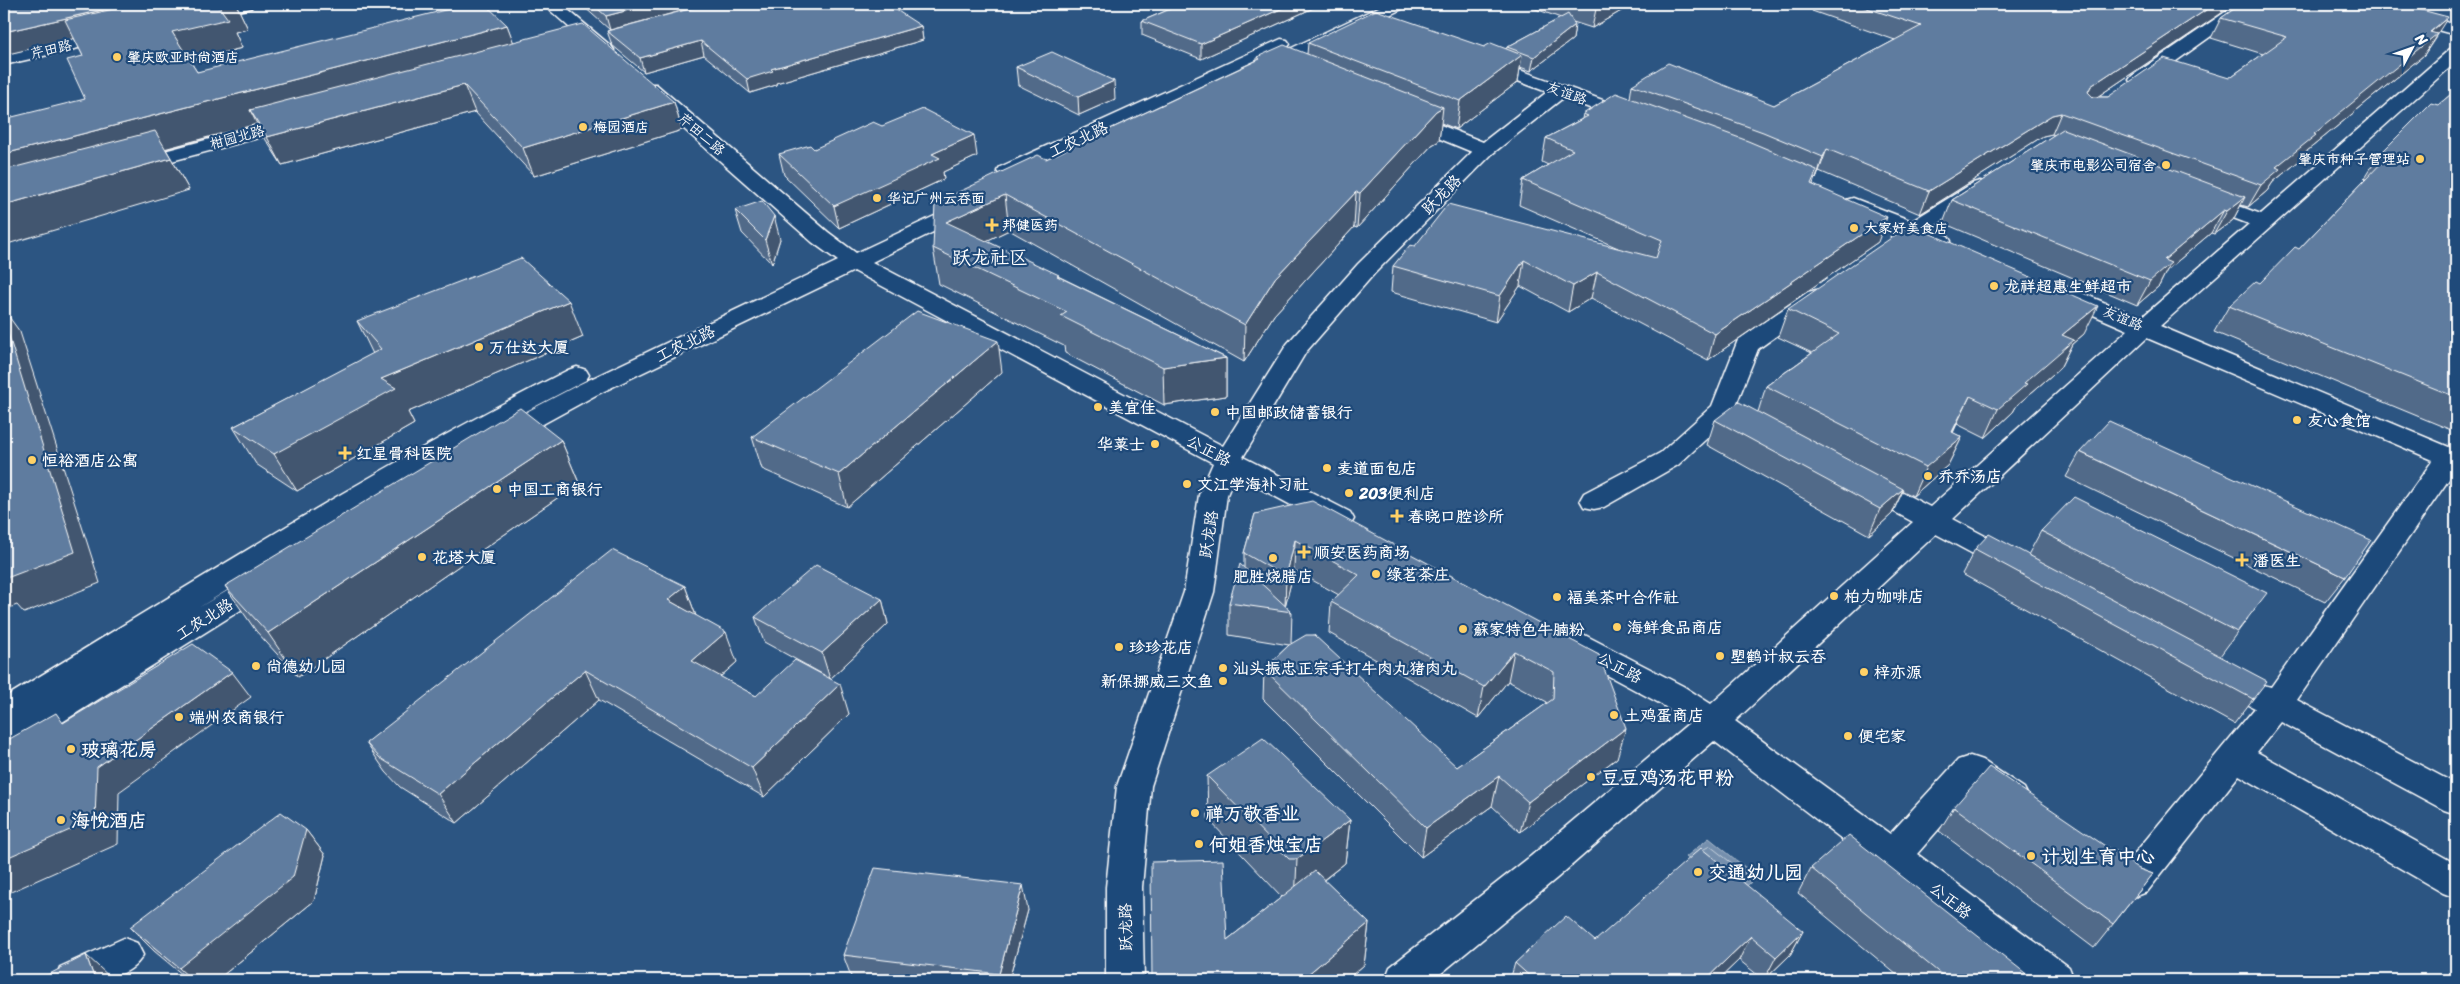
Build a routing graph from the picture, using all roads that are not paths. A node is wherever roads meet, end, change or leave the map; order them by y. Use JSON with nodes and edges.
{"nodes":[{"id":1,"x":245,"y":4,"type":"edge"},
{"id":2,"x":551,"y":4,"type":"edge"},
{"id":3,"x":1398,"y":4,"type":"edge"},
{"id":4,"x":2248,"y":4,"type":"edge"},
{"id":5,"x":2361,"y":4,"type":"edge"},
{"id":6,"x":2397,"y":4,"type":"edge"},
{"id":7,"x":1368,"y":11,"type":"edge"},
{"id":8,"x":187,"y":17,"type":"edge"},
{"id":9,"x":2456,"y":20,"type":"edge"},
{"id":10,"x":1392,"y":28,"type":"edge"},
{"id":11,"x":2456,"y":30,"type":"edge"},
{"id":12,"x":129,"y":31,"type":"edge"},
{"id":13,"x":604,"y":39,"type":"junction"},
{"id":14,"x":576,"y":46,"type":"edge"},
{"id":15,"x":2456,"y":53,"type":"edge"},
{"id":16,"x":1467,"y":56,"type":"edge"},
{"id":17,"x":4,"y":60,"type":"edge"},
{"id":18,"x":616,"y":60,"type":"edge"},
{"id":19,"x":1272,"y":64,"type":"junction"},
{"id":20,"x":1300,"y":75,"type":"edge"},
{"id":21,"x":638,"y":78,"type":"edge"},
{"id":22,"x":1560,"y":91,"type":"junction"},
{"id":23,"x":2122,"y":91,"type":"edge"},
{"id":24,"x":1392,"y":112,"type":"edge"},
{"id":25,"x":312,"y":118,"type":"edge"},
{"id":26,"x":1650,"y":124,"type":"edge"},
{"id":27,"x":1484,"y":150,"type":"junction"},
{"id":28,"x":121,"y":169,"type":"edge"},
{"id":29,"x":1994,"y":178,"type":"edge"},
{"id":30,"x":967,"y":190,"type":"edge"},
{"id":31,"x":2180,"y":191,"type":"edge"},
{"id":32,"x":1831,"y":195,"type":"edge"},
{"id":33,"x":988,"y":199,"type":"edge"},
{"id":34,"x":2264,"y":222,"type":"junction"},
{"id":35,"x":1913,"y":230,"type":"junction"},
{"id":36,"x":1958,"y":248,"type":"edge"},
{"id":37,"x":1884,"y":250,"type":"edge"},
{"id":38,"x":846,"y":256,"type":"junction"},
{"id":39,"x":1837,"y":282,"type":"edge"},
{"id":40,"x":2046,"y":286,"type":"edge"},
{"id":41,"x":2144,"y":327,"type":"junction"},
{"id":42,"x":1723,"y":409,"type":"junction"},
{"id":43,"x":1749,"y":423,"type":"edge"},
{"id":44,"x":2453,"y":458,"type":"edge"},
{"id":45,"x":1228,"y":460,"type":"junction"},
{"id":46,"x":1845,"y":474,"type":"edge"},
{"id":47,"x":1594,"y":500,"type":"dead end"},
{"id":48,"x":1932,"y":521,"type":"junction"},
{"id":49,"x":1367,"y":534,"type":"edge"},
{"id":50,"x":2032,"y":574,"type":"edge"},
{"id":51,"x":1542,"y":626,"type":"edge"},
{"id":52,"x":108,"y":651,"type":"junction"},
{"id":53,"x":2241,"y":686,"type":"edge"},
{"id":54,"x":4,"y":692,"type":"edge"},
{"id":55,"x":2276,"y":704,"type":"junction"},
{"id":56,"x":4,"y":714,"type":"edge"},
{"id":57,"x":1712,"y":722,"type":"junction"},
{"id":58,"x":4,"y":742,"type":"edge"},
{"id":59,"x":2235,"y":756,"type":"junction"},
{"id":60,"x":2456,"y":800,"type":"edge"},
{"id":61,"x":2036,"y":814,"type":"edge"},
{"id":62,"x":2094,"y":853,"type":"edge"},
{"id":63,"x":1893,"y":856,"type":"junction"},
{"id":64,"x":2456,"y":882,"type":"edge"},
{"id":65,"x":124,"y":955,"type":"dead end"},
{"id":66,"x":74,"y":980,"type":"edge"},
{"id":67,"x":1125,"y":980,"type":"edge"},
{"id":68,"x":1404,"y":980,"type":"edge"},
{"id":69,"x":2055,"y":980,"type":"edge"}],
"edges":[{"from":1,"to":8,"type":"street"},
{"from":2,"to":13,"type":"street"},
{"from":3,"to":7,"type":"street","name":"工农北路"},
{"from":4,"to":23,"type":"street"},
{"from":5,"to":11,"type":"street"},
{"from":6,"to":9,"type":"street"},
{"from":7,"to":10,"type":"street"},
{"from":7,"to":19,"type":"street","name":"工农北路"},
{"from":7,"to":19,"type":"street","name":"工农北路"},
{"from":12,"to":17,"type":"street","name":"芹田路"},
{"from":13,"to":14,"type":"street"},
{"from":13,"to":18,"type":"street"},
{"from":15,"to":34,"type":"street"},
{"from":16,"to":22,"type":"street","name":"友谊路"},
{"from":19,"to":20,"type":"street"},
{"from":21,"to":38,"type":"street","name":"芹田二路"},
{"from":22,"to":26,"type":"street","name":"友谊路"},
{"from":22,"to":27,"type":"street","name":"跃龙路"},
{"from":24,"to":27,"type":"street"},
{"from":25,"to":28,"type":"street","name":"柑园北路"},
{"from":27,"to":45,"type":"street","name":"跃龙路"},
{"from":29,"to":35,"type":"street"},
{"from":30,"to":38,"type":"street","name":"工农北路"},
{"from":31,"to":34,"type":"street"},
{"from":32,"to":35,"type":"street"},
{"from":33,"to":38,"type":"street","name":"工农北路"},
{"from":34,"to":41,"type":"street"},
{"from":35,"to":36,"type":"street"},
{"from":35,"to":37,"type":"street"},
{"from":38,"to":45,"type":"street","name":"公正路"},
{"from":38,"to":52,"type":"street","name":"工农北路"},
{"from":38,"to":58,"type":"street","name":"工农北路"},
{"from":39,"to":42,"type":"street"},
{"from":40,"to":41,"type":"street","name":"友谊路"},
{"from":41,"to":44,"type":"street","name":"友谊路"},
{"from":41,"to":48,"type":"street"},
{"from":42,"to":43,"type":"street"},
{"from":42,"to":47,"type":"street"},
{"from":44,"to":55,"type":"street"},
{"from":45,"to":49,"type":"street","name":"公正路"},
{"from":45,"to":67,"type":"street","name":"跃龙路"},
{"from":46,"to":48,"type":"street"},
{"from":48,"to":50,"type":"street"},
{"from":48,"to":57,"type":"street"},
{"from":51,"to":57,"type":"street","name":"公正路"},
{"from":52,"to":54,"type":"street"},
{"from":52,"to":56,"type":"street","name":"工农北路"},
{"from":53,"to":55,"type":"street"},
{"from":55,"to":59,"type":"street"},
{"from":55,"to":60,"type":"street"},
{"from":57,"to":63,"type":"street","name":"公正路"},
{"from":57,"to":68,"type":"street"},
{"from":59,"to":62,"type":"street"},
{"from":59,"to":64,"type":"street"},
{"from":61,"to":63,"type":"street"},
{"from":63,"to":69,"type":"street","name":"公正路"},
{"from":65,"to":66,"type":"street"}]}
